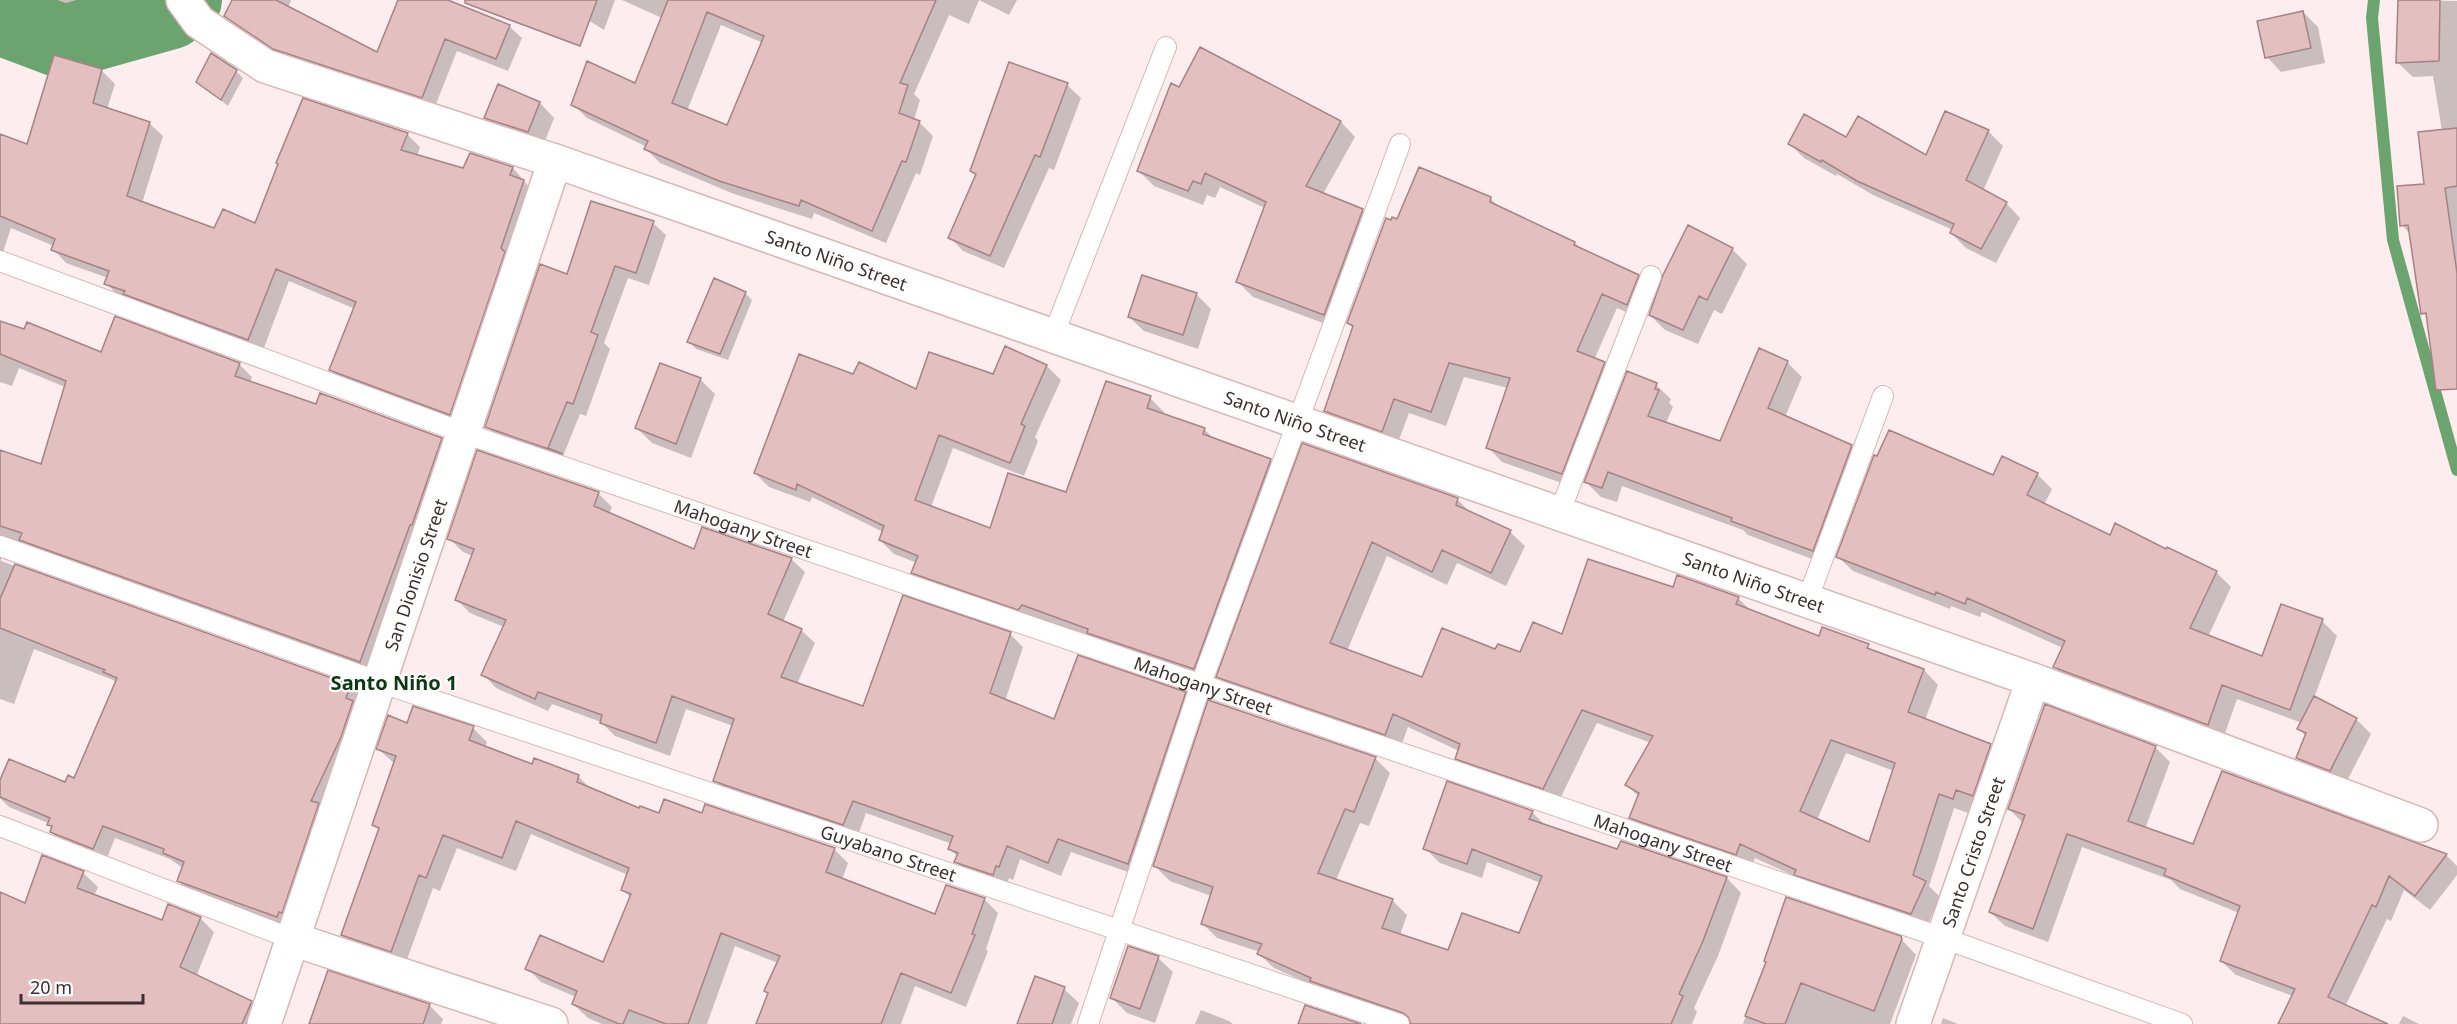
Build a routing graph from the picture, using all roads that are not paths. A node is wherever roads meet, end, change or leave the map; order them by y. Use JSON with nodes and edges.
{"nodes":[{"id":1,"x":191,"y":11,"type":"edge"},
{"id":2,"x":1166,"y":46,"type":"dead end"},
{"id":3,"x":1400,"y":144,"type":"dead end"},
{"id":4,"x":555,"y":160,"type":"junction"},
{"id":5,"x":0,"y":261,"type":"edge"},
{"id":6,"x":1650,"y":276,"type":"dead end"},
{"id":7,"x":1053,"y":336,"type":"junction"},
{"id":8,"x":1883,"y":396,"type":"dead end"},
{"id":9,"x":1296,"y":421,"type":"junction"},
{"id":10,"x":464,"y":433,"type":"junction"},
{"id":11,"x":1559,"y":514,"type":"junction"},
{"id":12,"x":0,"y":546,"type":"edge"},
{"id":13,"x":1807,"y":601,"type":"junction"},
{"id":14,"x":2033,"y":680,"type":"junction"},
{"id":15,"x":380,"y":682,"type":"junction"},
{"id":16,"x":1201,"y":684,"type":"junction"},
{"id":17,"x":2421,"y":825,"type":"dead end"},
{"id":18,"x":0,"y":826,"type":"edge"},
{"id":19,"x":1119,"y":929,"type":"junction"},
{"id":20,"x":1943,"y":938,"type":"junction"},
{"id":21,"x":292,"y":939,"type":"junction"},
{"id":22,"x":264,"y":1024,"type":"edge"},
{"id":23,"x":551,"y":1024,"type":"edge"},
{"id":24,"x":1088,"y":1024,"type":"edge"},
{"id":25,"x":1399,"y":1024,"type":"edge"},
{"id":26,"x":1913,"y":1024,"type":"edge"},
{"id":27,"x":2182,"y":1024,"type":"edge"}],
"edges":[{"from":1,"to":4,"type":"street","name":"Santo Niño Street"},
{"from":2,"to":7,"type":"lane"},
{"from":3,"to":9,"type":"lane"},
{"from":4,"to":7,"type":"street","name":"Santo Niño Street"},
{"from":4,"to":10,"type":"street","name":"San Dionisio Street"},
{"from":5,"to":10,"type":"lane","name":"Mahogany Street"},
{"from":6,"to":11,"type":"lane"},
{"from":7,"to":9,"type":"street","name":"Santo Niño Street"},
{"from":8,"to":13,"type":"lane"},
{"from":9,"to":11,"type":"street","name":"Santo Niño Street"},
{"from":9,"to":16,"type":"lane"},
{"from":10,"to":15,"type":"street","name":"San Dionisio Street"},
{"from":10,"to":16,"type":"lane","name":"Mahogany Street"},
{"from":11,"to":13,"type":"street","name":"Santo Niño Street"},
{"from":12,"to":15,"type":"lane","name":"Guyabano Street"},
{"from":13,"to":14,"type":"street","name":"Santo Niño Street"},
{"from":14,"to":17,"type":"street","name":"Santo Niño Street"},
{"from":14,"to":20,"type":"street","name":"Santo Cristo Street"},
{"from":15,"to":19,"type":"lane","name":"Guyabano Street"},
{"from":15,"to":21,"type":"street","name":"San Dionisio Street"},
{"from":16,"to":19,"type":"lane"},
{"from":16,"to":20,"type":"lane","name":"Mahogany Street"},
{"from":18,"to":21,"type":"lane"},
{"from":19,"to":24,"type":"lane"},
{"from":19,"to":25,"type":"lane","name":"Guyabano Street"},
{"from":20,"to":26,"type":"street","name":"Santo Cristo Street"},
{"from":20,"to":27,"type":"lane","name":"Mahogany Street"},
{"from":21,"to":22,"type":"street","name":"San Dionisio Street"},
{"from":21,"to":23,"type":"street"}]}
